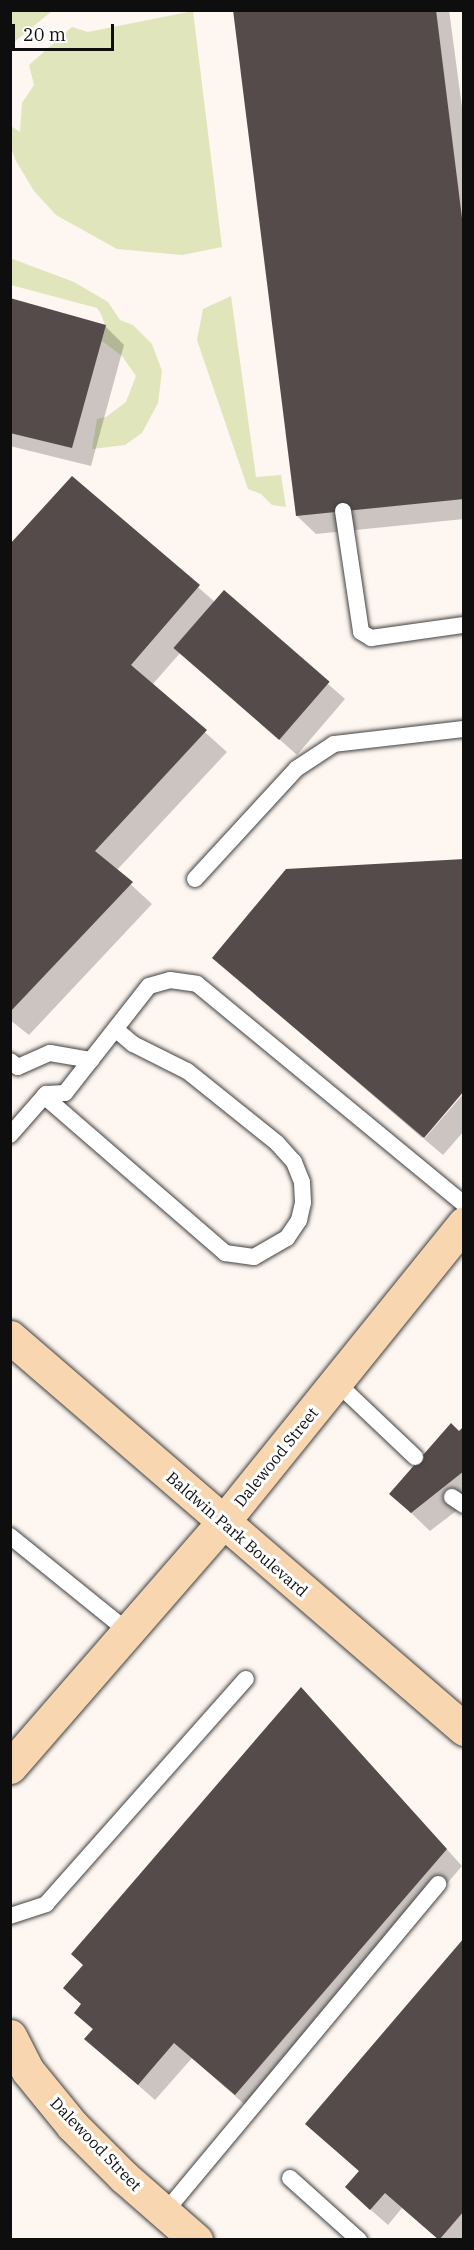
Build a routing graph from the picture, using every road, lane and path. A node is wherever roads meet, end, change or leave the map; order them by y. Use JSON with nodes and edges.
{"nodes":[{"id":1,"x":343,"y":511,"type":"dead end"},
{"id":2,"x":464,"y":625,"type":"edge"},
{"id":3,"x":464,"y":729,"type":"edge"},
{"id":4,"x":195,"y":879,"type":"dead end"},
{"id":5,"x":115,"y":1029,"type":"junction"},
{"id":6,"x":91,"y":1060,"type":"junction"},
{"id":7,"x":10,"y":1061,"type":"edge"},
{"id":8,"x":44,"y":1096,"type":"junction"},
{"id":9,"x":10,"y":1135,"type":"edge"},
{"id":10,"x":464,"y":1204,"type":"edge"},
{"id":11,"x":464,"y":1223,"type":"edge"},
{"id":12,"x":10,"y":1337,"type":"edge"},
{"id":13,"x":336,"y":1383,"type":"junction"},
{"id":14,"x":415,"y":1457,"type":"dead end"},
{"id":15,"x":224,"y":1522,"type":"junction"},
{"id":16,"x":10,"y":1536,"type":"edge"},
{"id":17,"x":126,"y":1630,"type":"junction"},
{"id":18,"x":246,"y":1679,"type":"dead end"},
{"id":19,"x":464,"y":1729,"type":"edge"},
{"id":20,"x":10,"y":1767,"type":"edge"},
{"id":21,"x":438,"y":1884,"type":"dead end"},
{"id":22,"x":10,"y":1916,"type":"edge"},
{"id":23,"x":10,"y":2036,"type":"edge"},
{"id":24,"x":290,"y":2178,"type":"dead end"},
{"id":25,"x":180,"y":2230,"type":"edge"},
{"id":26,"x":359,"y":2240,"type":"edge"}],
"edges":[{"from":1,"to":2,"type":"lane"},
{"from":3,"to":4,"type":"lane"},
{"from":5,"to":6,"type":"lane"},
{"from":5,"to":8,"type":"lane"},
{"from":5,"to":10,"type":"lane"},
{"from":6,"to":7,"type":"lane"},
{"from":6,"to":8,"type":"lane"},
{"from":8,"to":9,"type":"lane"},
{"from":11,"to":13,"type":"main road","name":"Dalewood Street"},
{"from":12,"to":15,"type":"main road","name":"Baldwin Park Boulevard"},
{"from":13,"to":14,"type":"lane"},
{"from":13,"to":15,"type":"main road","name":"Dalewood Street"},
{"from":15,"to":17,"type":"main road","name":"Dalewood Street"},
{"from":15,"to":19,"type":"main road","name":"Baldwin Park Boulevard"},
{"from":16,"to":17,"type":"lane"},
{"from":17,"to":20,"type":"main road","name":"Dalewood Street"},
{"from":18,"to":22,"type":"lane"},
{"from":21,"to":25,"type":"lane"},
{"from":23,"to":25,"type":"main road","name":"Dalewood Street"},
{"from":24,"to":26,"type":"lane"}]}
